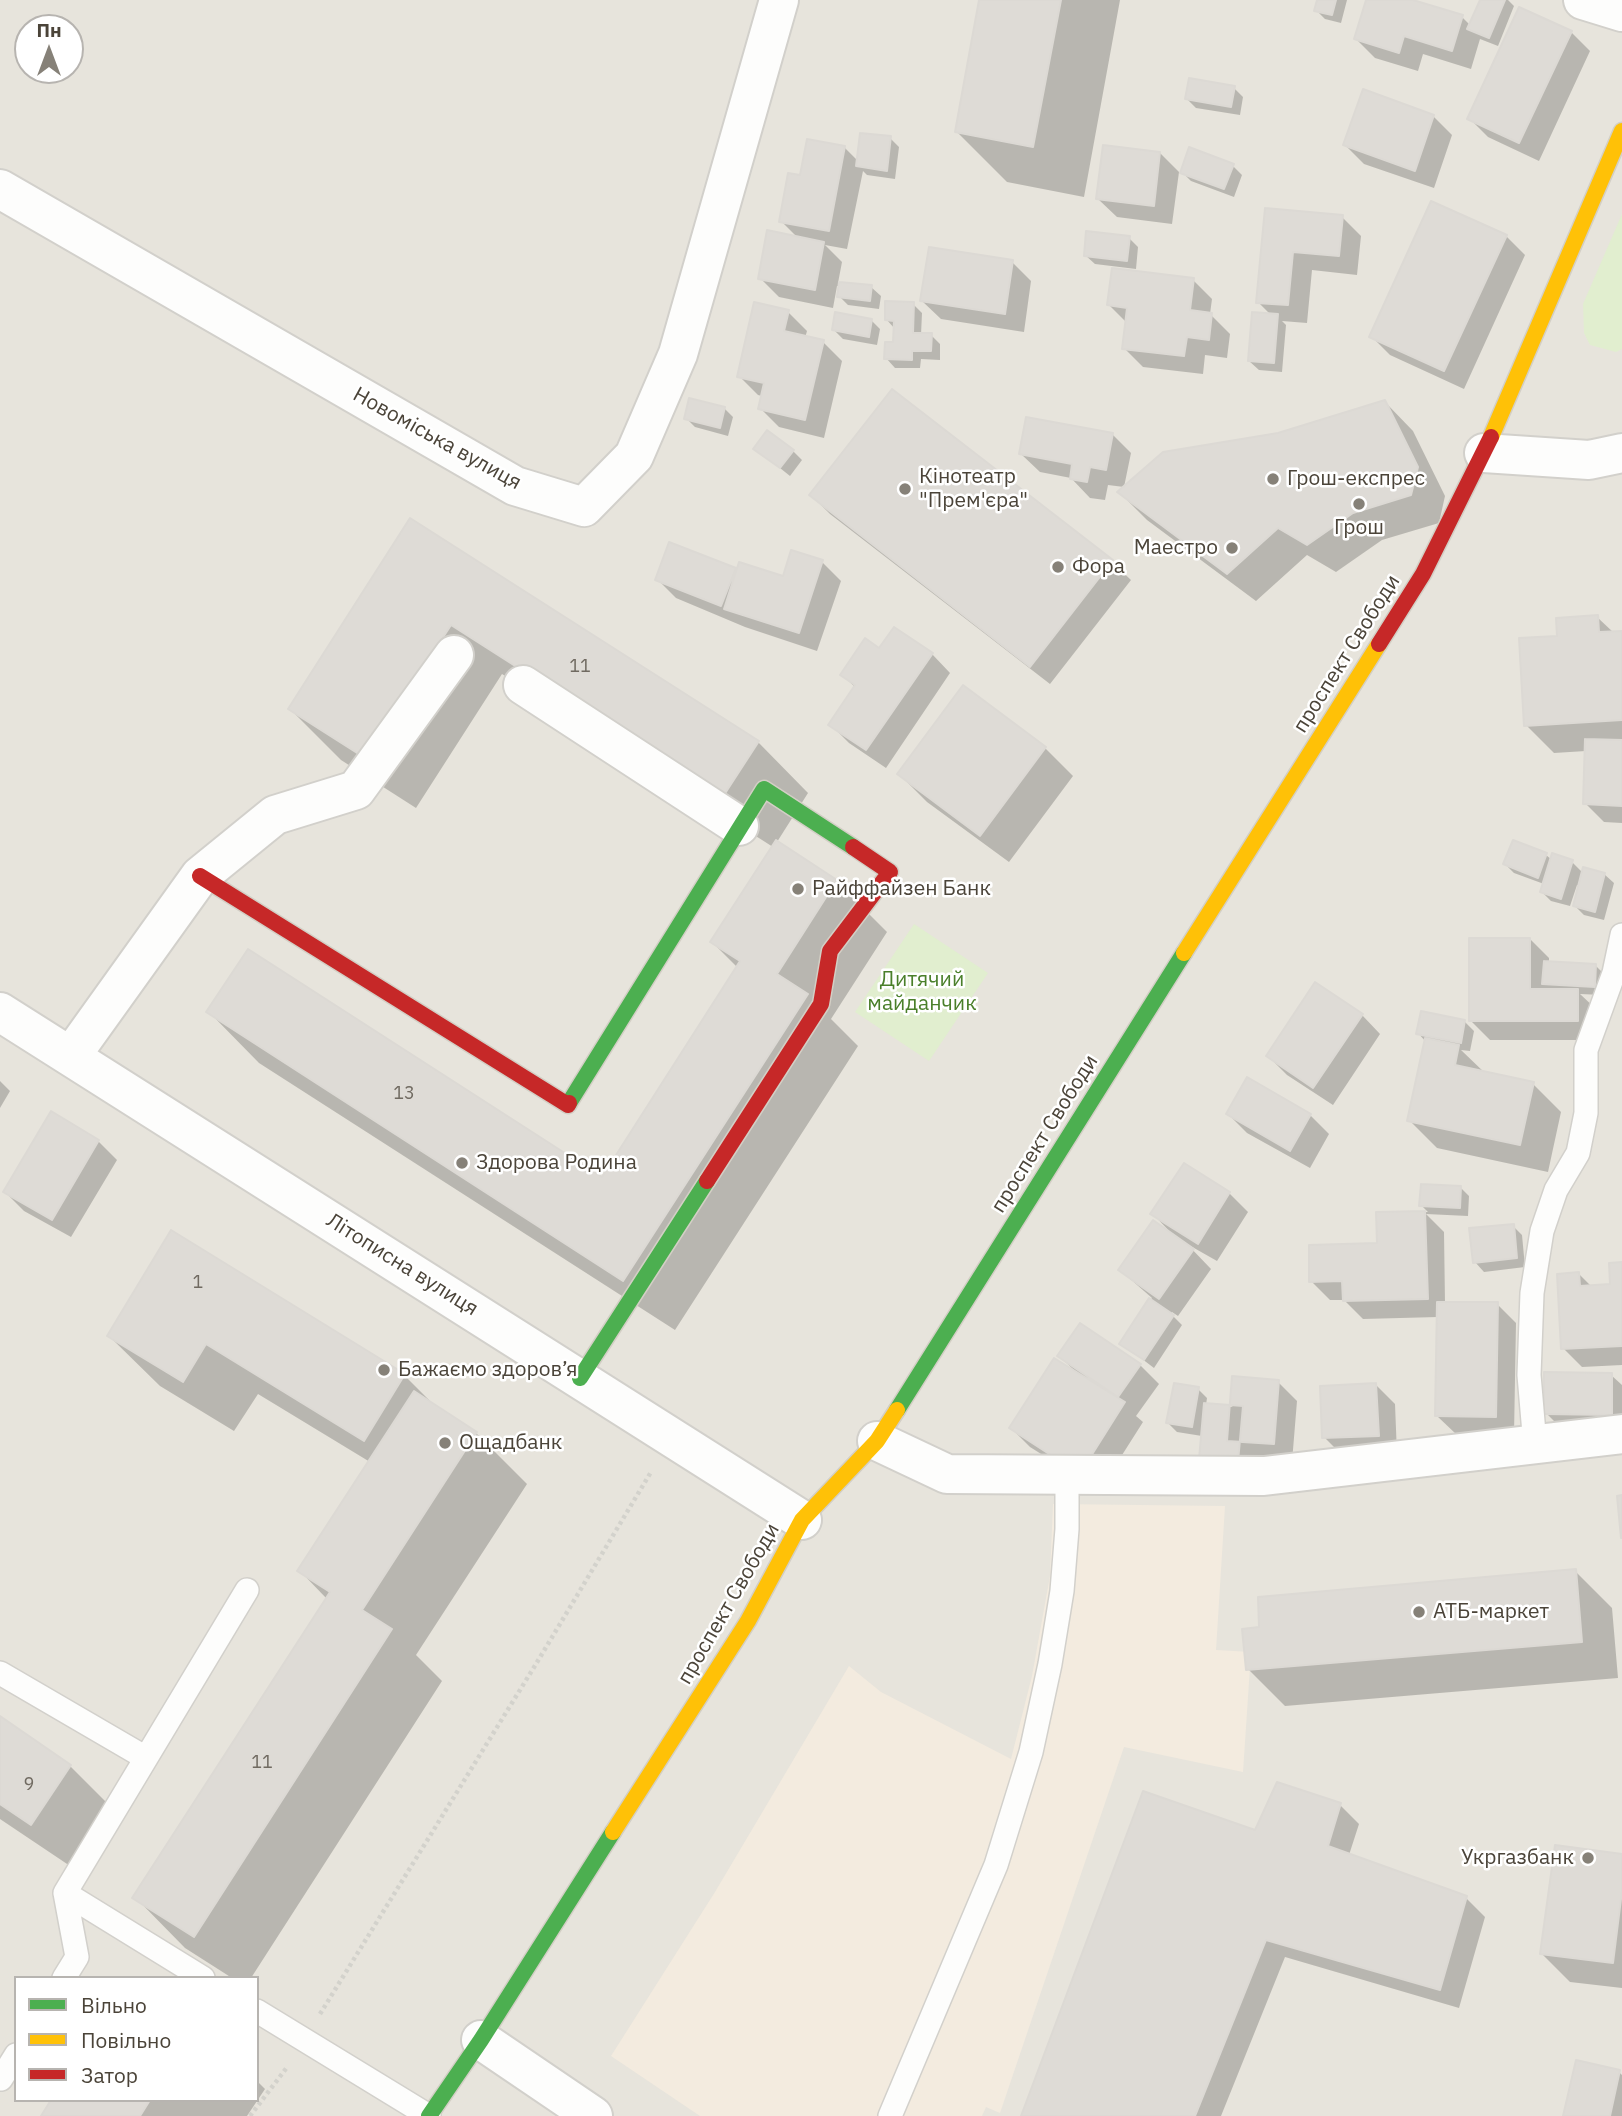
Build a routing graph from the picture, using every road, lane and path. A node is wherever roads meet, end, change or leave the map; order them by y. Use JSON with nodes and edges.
{"nodes":[{"id":1,"x":779,"y":0,"type":"edge"},
{"id":2,"x":1583,"y":0,"type":"edge"},
{"id":3,"x":1622,"y":12,"type":"edge"},
{"id":4,"x":1622,"y":131,"type":"edge"},
{"id":5,"x":0,"y":189,"type":"edge"},
{"id":6,"x":1484,"y":453,"type":"junction"},
{"id":7,"x":1622,"y":453,"type":"edge"},
{"id":8,"x":454,"y":655,"type":"dead end"},
{"id":9,"x":523,"y":685,"type":"dead end"},
{"id":10,"x":739,"y":826,"type":"junction"},
{"id":11,"x":200,"y":876,"type":"junction"},
{"id":12,"x":1622,"y":935,"type":"edge"},
{"id":13,"x":0,"y":1012,"type":"edge"},
{"id":14,"x":71,"y":1056,"type":"junction"},
{"id":15,"x":580,"y":1378,"type":"junction"},
{"id":16,"x":1622,"y":1434,"type":"edge"},
{"id":17,"x":672,"y":1436,"type":"junction"},
{"id":18,"x":877,"y":1441,"type":"junction"},
{"id":19,"x":1535,"y":1445,"type":"junction"},
{"id":20,"x":1067,"y":1474,"type":"junction"},
{"id":21,"x":802,"y":1520,"type":"junction"},
{"id":22,"x":247,"y":1590,"type":"dead end"},
{"id":23,"x":0,"y":1673,"type":"edge"},
{"id":24,"x":146,"y":1758,"type":"junction"},
{"id":25,"x":65,"y":1893,"type":"junction"},
{"id":26,"x":65,"y":1976,"type":"edge"},
{"id":27,"x":200,"y":1976,"type":"edge"},
{"id":28,"x":259,"y":2012,"type":"edge"},
{"id":29,"x":304,"y":2040,"type":"junction"},
{"id":30,"x":481,"y":2040,"type":"junction"},
{"id":31,"x":14,"y":2058,"type":"edge"},
{"id":32,"x":1,"y":2079,"type":"edge"},
{"id":33,"x":250,"y":2116,"type":"edge"},
{"id":34,"x":429,"y":2116,"type":"edge"},
{"id":35,"x":593,"y":2116,"type":"edge"},
{"id":36,"x":890,"y":2116,"type":"edge"}],
"edges":[{"from":1,"to":5,"type":"street","name":"Новоміська вулиця"},
{"from":2,"to":3,"type":"street"},
{"from":4,"to":6,"type":"main road","name":"проспект Свободи"},
{"from":6,"to":7,"type":"street"},
{"from":6,"to":18,"type":"main road","name":"проспект Свободи"},
{"from":8,"to":11,"type":"street"},
{"from":9,"to":10,"type":"street"},
{"from":10,"to":11,"type":"main road"},
{"from":10,"to":15,"type":"main road"},
{"from":11,"to":14,"type":"street"},
{"from":12,"to":19,"type":"lane"},
{"from":13,"to":14,"type":"street","name":"Літописна вулиця"},
{"from":14,"to":15,"type":"street","name":"Літописна вулиця"},
{"from":15,"to":17,"type":"street","name":"Літописна вулиця"},
{"from":16,"to":19,"type":"street"},
{"from":17,"to":21,"type":"street","name":"Літописна вулиця"},
{"from":17,"to":29,"type":"path"},
{"from":18,"to":20,"type":"street"},
{"from":18,"to":21,"type":"main road","name":"проспект Свободи"},
{"from":19,"to":20,"type":"street"},
{"from":20,"to":36,"type":"lane"},
{"from":21,"to":30,"type":"main road","name":"проспект Свободи"},
{"from":22,"to":24,"type":"lane"},
{"from":23,"to":24,"type":"lane"},
{"from":24,"to":25,"type":"lane"},
{"from":25,"to":26,"type":"lane"},
{"from":25,"to":27,"type":"lane"},
{"from":28,"to":29,"type":"lane"},
{"from":29,"to":33,"type":"path"},
{"from":29,"to":34,"type":"lane"},
{"from":30,"to":34,"type":"main road","name":"проспект Свободи"},
{"from":30,"to":35,"type":"street"},
{"from":31,"to":32,"type":"lane"}]}
